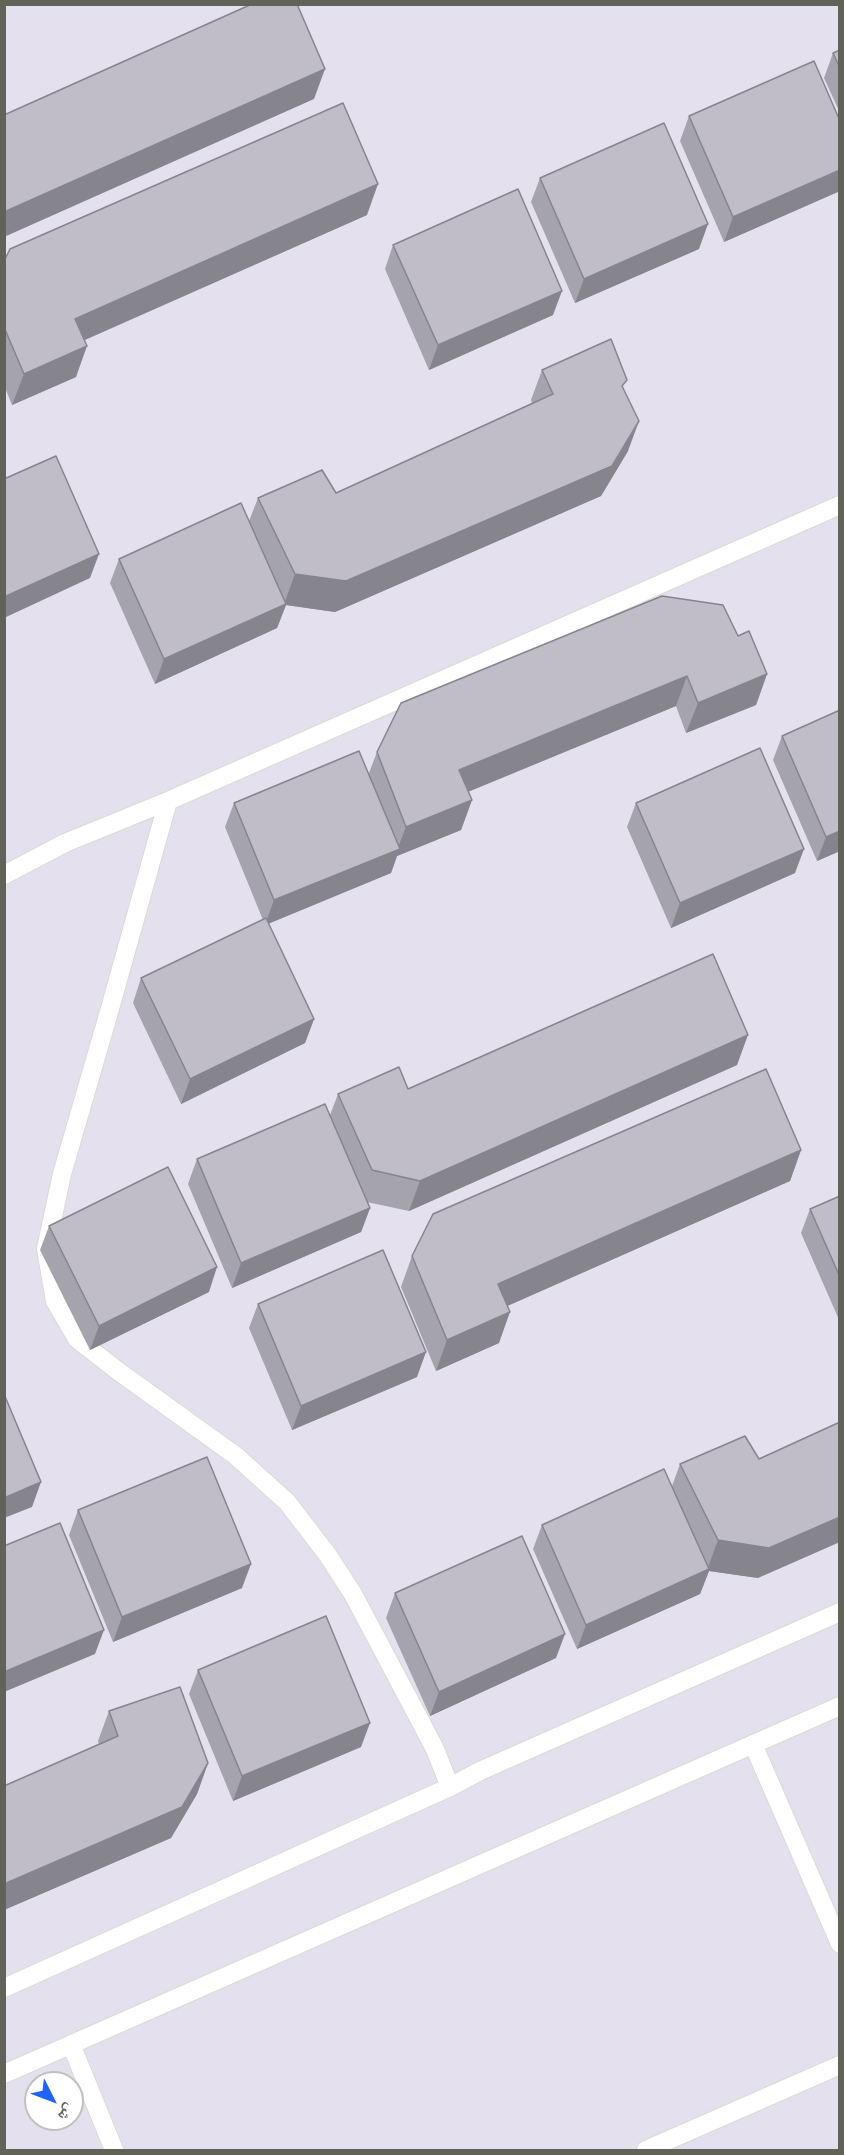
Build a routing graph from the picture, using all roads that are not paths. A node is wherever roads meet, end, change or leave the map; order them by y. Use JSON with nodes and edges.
{"nodes":[{"id":1,"x":840,"y":505,"type":"edge"},
{"id":2,"x":168,"y":801,"type":"junction"},
{"id":3,"x":4,"y":875,"type":"edge"},
{"id":4,"x":840,"y":1612,"type":"edge"},
{"id":5,"x":840,"y":1706,"type":"edge"},
{"id":6,"x":753,"y":1744,"type":"junction"},
{"id":7,"x":450,"y":1787,"type":"junction"},
{"id":8,"x":840,"y":1944,"type":"edge"},
{"id":9,"x":4,"y":1988,"type":"edge"},
{"id":10,"x":71,"y":2044,"type":"junction"},
{"id":11,"x":840,"y":2065,"type":"edge"},
{"id":12,"x":4,"y":2074,"type":"edge"},
{"id":13,"x":114,"y":2151,"type":"edge"},
{"id":14,"x":646,"y":2151,"type":"edge"}],
"edges":[{"from":1,"to":2,"type":"street"},
{"from":2,"to":3,"type":"street"},
{"from":2,"to":7,"type":"street"},
{"from":4,"to":7,"type":"street"},
{"from":5,"to":6,"type":"street"},
{"from":6,"to":8,"type":"street"},
{"from":6,"to":10,"type":"street"},
{"from":7,"to":9,"type":"street"},
{"from":10,"to":12,"type":"street"},
{"from":10,"to":13,"type":"street"},
{"from":11,"to":14,"type":"street"}]}
